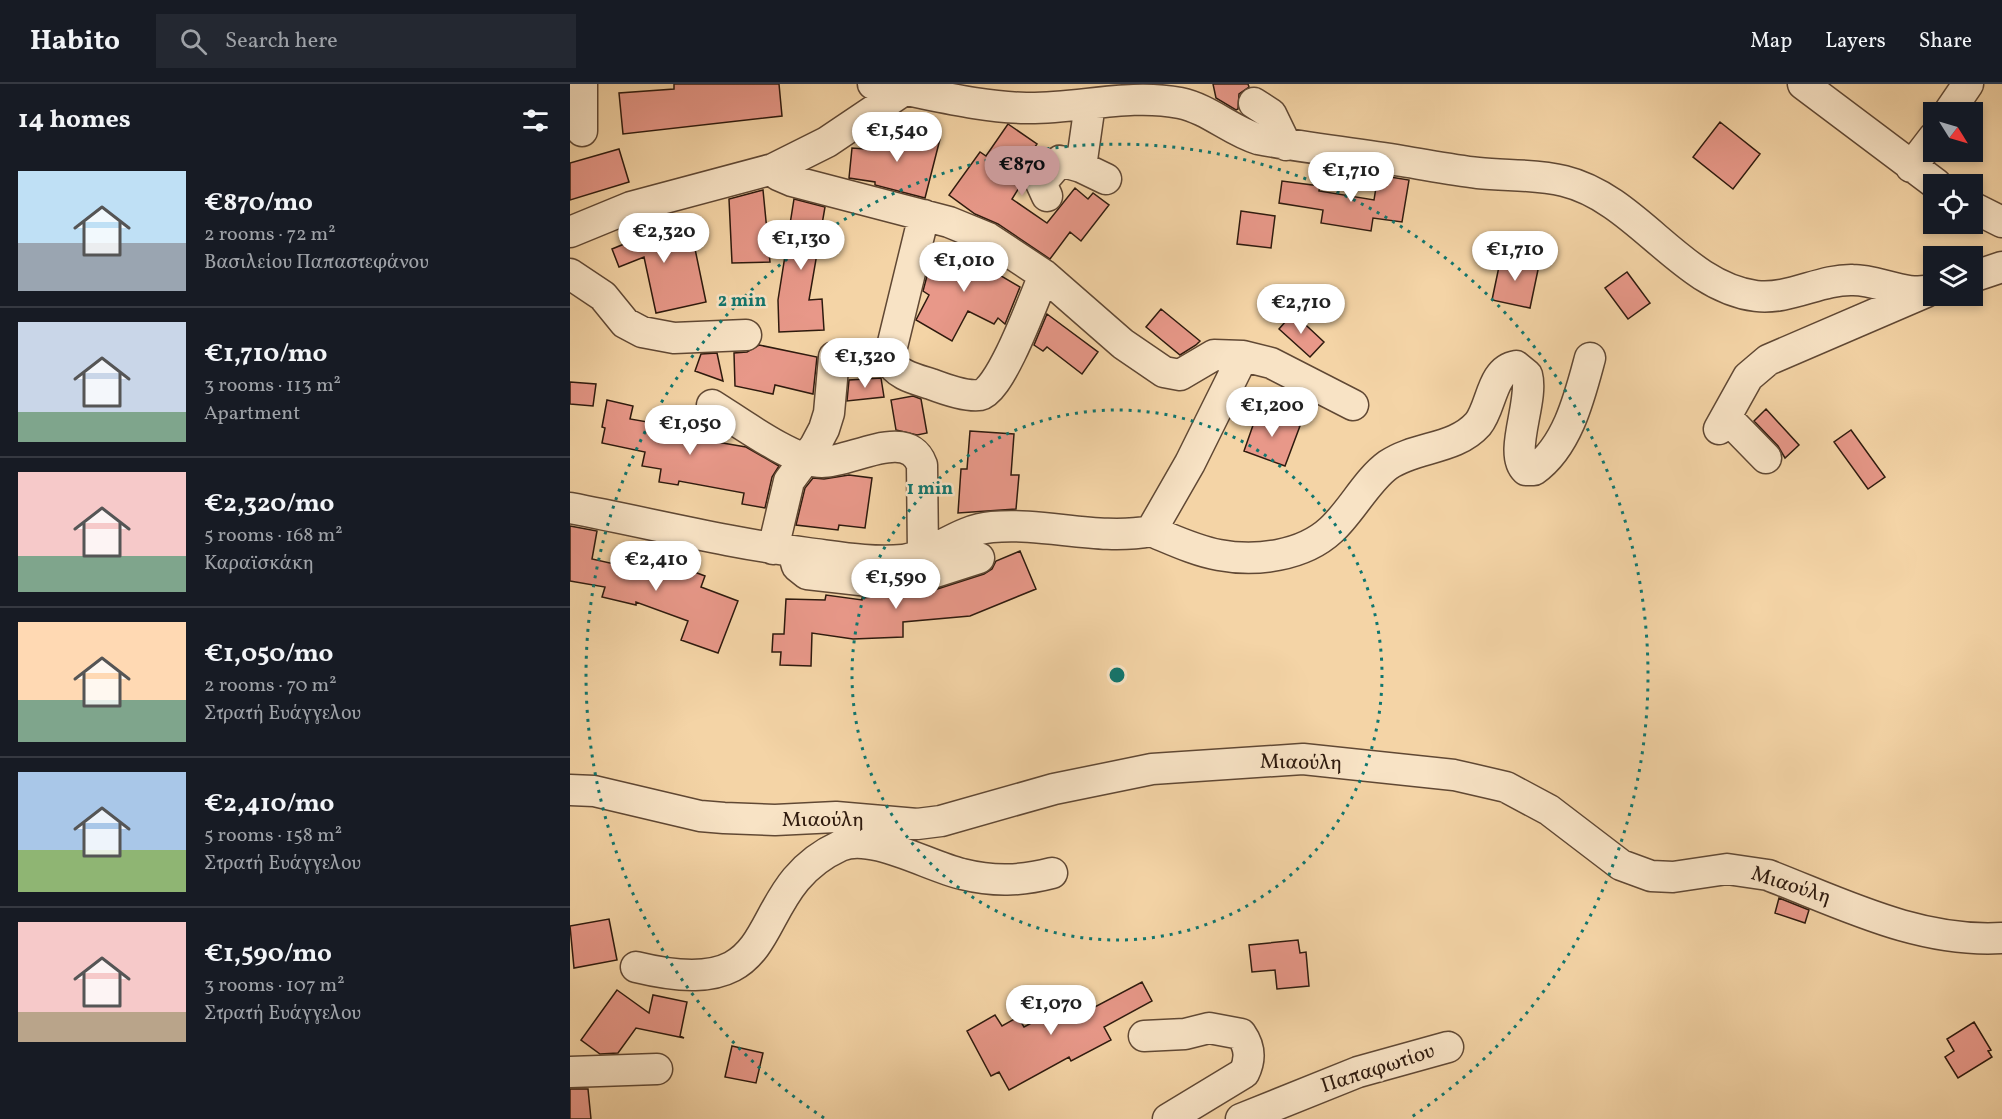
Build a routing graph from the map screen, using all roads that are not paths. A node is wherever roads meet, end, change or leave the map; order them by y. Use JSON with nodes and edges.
{"nodes":[{"id":1,"x":582,"y":84,"type":"edge"},
{"id":2,"x":873,"y":84,"type":"edge"},
{"id":3,"x":1803,"y":84,"type":"edge"},
{"id":4,"x":1968,"y":84,"type":"edge"},
{"id":5,"x":910,"y":87,"type":"edge"},
{"id":6,"x":1956,"y":102,"type":"edge"},
{"id":7,"x":1254,"y":103,"type":"dead end"},
{"id":8,"x":1090,"y":104,"type":"junction"},
{"id":9,"x":582,"y":131,"type":"dead end"},
{"id":10,"x":1286,"y":145,"type":"junction"},
{"id":11,"x":1923,"y":151,"type":"edge"},
{"id":12,"x":1911,"y":167,"type":"junction"},
{"id":13,"x":773,"y":169,"type":"junction"},
{"id":14,"x":1923,"y":175,"type":"edge"},
{"id":15,"x":1047,"y":196,"type":"dead end"},
{"id":16,"x":1983,"y":212,"type":"edge"},
{"id":17,"x":924,"y":215,"type":"junction"},
{"id":18,"x":2002,"y":222,"type":"edge"},
{"id":19,"x":570,"y":232,"type":"edge"},
{"id":20,"x":2002,"y":267,"type":"edge"},
{"id":21,"x":1983,"y":273,"type":"edge"},
{"id":22,"x":570,"y":274,"type":"edge"},
{"id":23,"x":1044,"y":275,"type":"junction"},
{"id":24,"x":1923,"y":290,"type":"edge"},
{"id":25,"x":1923,"y":293,"type":"edge"},
{"id":26,"x":746,"y":335,"type":"dead end"},
{"id":27,"x":1243,"y":356,"type":"junction"},
{"id":28,"x":834,"y":357,"type":"dead end"},
{"id":29,"x":1590,"y":358,"type":"dead end"},
{"id":30,"x":712,"y":405,"type":"dead end"},
{"id":31,"x":1353,"y":405,"type":"dead end"},
{"id":32,"x":1766,"y":458,"type":"dead end"},
{"id":33,"x":804,"y":459,"type":"junction"},
{"id":34,"x":570,"y":508,"type":"edge"},
{"id":35,"x":1151,"y":531,"type":"junction"},
{"id":36,"x":783,"y":550,"type":"junction"},
{"id":37,"x":923,"y":554,"type":"junction"},
{"id":38,"x":979,"y":558,"type":"dead end"},
{"id":39,"x":570,"y":790,"type":"edge"},
{"id":40,"x":846,"y":831,"type":"junction"},
{"id":41,"x":1052,"y":873,"type":"dead end"},
{"id":42,"x":2002,"y":938,"type":"edge"},
{"id":43,"x":636,"y":967,"type":"dead end"},
{"id":44,"x":1144,"y":1036,"type":"dead end"},
{"id":45,"x":1448,"y":1047,"type":"dead end"},
{"id":46,"x":657,"y":1069,"type":"dead end"},
{"id":47,"x":570,"y":1072,"type":"edge"},
{"id":48,"x":1168,"y":1119,"type":"edge"},
{"id":49,"x":1241,"y":1119,"type":"edge"}],
"edges":[{"from":1,"to":9,"type":"street"},
{"from":2,"to":5,"type":"street"},
{"from":3,"to":12,"type":"street"},
{"from":4,"to":6,"type":"street"},
{"from":5,"to":8,"type":"street"},
{"from":5,"to":13,"type":"street"},
{"from":7,"to":10,"type":"street"},
{"from":8,"to":10,"type":"street"},
{"from":8,"to":15,"type":"street"},
{"from":10,"to":24,"type":"street"},
{"from":11,"to":12,"type":"street"},
{"from":12,"to":14,"type":"street"},
{"from":13,"to":17,"type":"street"},
{"from":13,"to":19,"type":"street"},
{"from":16,"to":18,"type":"street"},
{"from":17,"to":23,"type":"street"},
{"from":17,"to":23,"type":"street"},
{"from":20,"to":21,"type":"street"},
{"from":22,"to":26,"type":"street"},
{"from":23,"to":27,"type":"street"},
{"from":25,"to":32,"type":"street"},
{"from":27,"to":31,"type":"street"},
{"from":27,"to":35,"type":"street"},
{"from":28,"to":33,"type":"street"},
{"from":29,"to":35,"type":"street"},
{"from":30,"to":33,"type":"street"},
{"from":33,"to":36,"type":"street"},
{"from":33,"to":37,"type":"street"},
{"from":34,"to":36,"type":"street"},
{"from":35,"to":37,"type":"street"},
{"from":36,"to":37,"type":"street"},
{"from":36,"to":38,"type":"street"},
{"from":39,"to":40,"type":"street","name":"Μιαούλη"},
{"from":40,"to":41,"type":"street"},
{"from":40,"to":42,"type":"street","name":"Μιαούλη"},
{"from":40,"to":43,"type":"street"},
{"from":44,"to":48,"type":"street"},
{"from":45,"to":49,"type":"street","name":"Παπαφωτίου"},
{"from":46,"to":47,"type":"street"}]}
